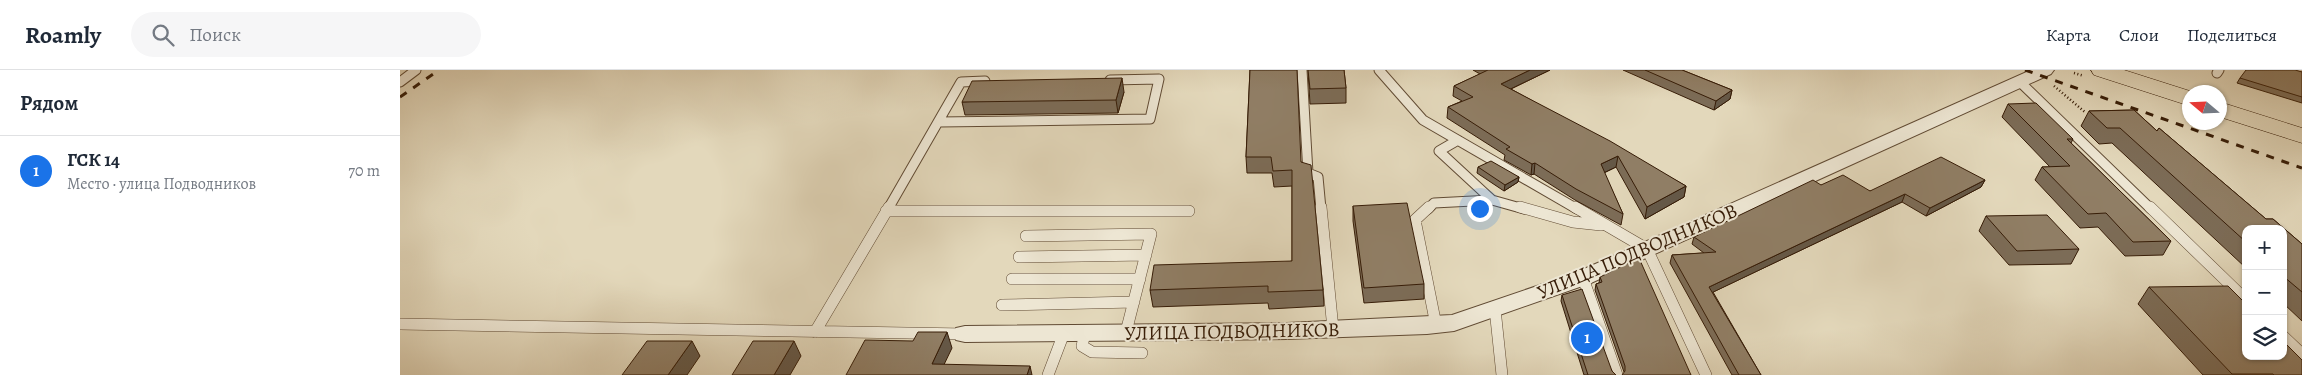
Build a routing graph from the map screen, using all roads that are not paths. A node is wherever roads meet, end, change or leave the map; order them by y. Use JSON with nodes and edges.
{"nodes":[{"id":1,"x":416,"y":70,"type":"edge"},
{"id":2,"x":1302,"y":70,"type":"edge"},
{"id":3,"x":1379,"y":70,"type":"edge"},
{"id":4,"x":2102,"y":70,"type":"edge"},
{"id":5,"x":2144,"y":70,"type":"edge"},
{"id":6,"x":2294,"y":70,"type":"edge"},
{"id":7,"x":2302,"y":72,"type":"edge"},
{"id":8,"x":2049,"y":78,"type":"edge"},
{"id":9,"x":1100,"y":80,"type":"edge"},
{"id":10,"x":991,"y":81,"type":"edge"},
{"id":11,"x":2019,"y":81,"type":"junction"},
{"id":12,"x":400,"y":82,"type":"edge"},
{"id":13,"x":2217,"y":82,"type":"edge"},
{"id":14,"x":2182,"y":96,"type":"edge"},
{"id":15,"x":2227,"y":111,"type":"edge"},
{"id":16,"x":2302,"y":121,"type":"edge"},
{"id":17,"x":939,"y":122,"type":"junction"},
{"id":18,"x":2302,"y":136,"type":"edge"},
{"id":19,"x":1458,"y":140,"type":"junction"},
{"id":20,"x":1492,"y":200,"type":"junction"},
{"id":21,"x":1189,"y":211,"type":"dead end"},
{"id":22,"x":886,"y":212,"type":"junction"},
{"id":23,"x":1605,"y":225,"type":"junction"},
{"id":24,"x":1026,"y":236,"type":"dead end"},
{"id":25,"x":1647,"y":249,"type":"junction"},
{"id":26,"x":1146,"y":255,"type":"junction"},
{"id":27,"x":1019,"y":257,"type":"dead end"},
{"id":28,"x":1140,"y":278,"type":"junction"},
{"id":29,"x":1583,"y":278,"type":"junction"},
{"id":30,"x":1012,"y":279,"type":"dead end"},
{"id":31,"x":2242,"y":296,"type":"edge"},
{"id":32,"x":1134,"y":302,"type":"junction"},
{"id":33,"x":1002,"y":305,"type":"dead end"},
{"id":34,"x":1495,"y":309,"type":"junction"},
{"id":35,"x":400,"y":324,"type":"edge"},
{"id":36,"x":1436,"y":325,"type":"junction"},
{"id":37,"x":1333,"y":329,"type":"junction"},
{"id":38,"x":815,"y":332,"type":"junction"},
{"id":39,"x":1126,"y":332,"type":"junction"},
{"id":40,"x":1074,"y":333,"type":"junction"},
{"id":41,"x":965,"y":334,"type":"joint"},
{"id":42,"x":2287,"y":340,"type":"edge"},
{"id":43,"x":1142,"y":353,"type":"dead end"},
{"id":44,"x":2302,"y":354,"type":"edge"},
{"id":45,"x":1048,"y":375,"type":"edge"},
{"id":46,"x":1502,"y":375,"type":"edge"},
{"id":47,"x":1617,"y":375,"type":"edge"},
{"id":48,"x":1706,"y":375,"type":"edge"}],
"edges":[{"from":1,"to":12,"type":"lane"},
{"from":2,"to":37,"type":"lane"},
{"from":3,"to":19,"type":"lane"},
{"from":4,"to":14,"type":"main road"},
{"from":5,"to":13,"type":"main road"},
{"from":6,"to":7,"type":"lane"},
{"from":8,"to":11,"type":"street","name":"УЛИЦА ПОДВОДНИКОВ"},
{"from":9,"to":17,"type":"lane"},
{"from":10,"to":17,"type":"lane"},
{"from":11,"to":25,"type":"street","name":"УЛИЦА ПОДВОДНИКОВ"},
{"from":11,"to":31,"type":"lane"},
{"from":13,"to":16,"type":"main road"},
{"from":15,"to":18,"type":"main road"},
{"from":17,"to":22,"type":"lane"},
{"from":19,"to":20,"type":"lane"},
{"from":19,"to":23,"type":"lane"},
{"from":20,"to":23,"type":"lane"},
{"from":20,"to":36,"type":"lane"},
{"from":21,"to":22,"type":"lane"},
{"from":22,"to":38,"type":"lane"},
{"from":23,"to":25,"type":"lane"},
{"from":24,"to":26,"type":"lane"},
{"from":25,"to":29,"type":"street","name":"УЛИЦА ПОДВОДНИКОВ"},
{"from":25,"to":48,"type":"lane"},
{"from":26,"to":27,"type":"lane"},
{"from":26,"to":28,"type":"lane"},
{"from":28,"to":30,"type":"lane"},
{"from":28,"to":32,"type":"lane"},
{"from":29,"to":34,"type":"street","name":"УЛИЦА ПОДВОДНИКОВ"},
{"from":29,"to":47,"type":"lane"},
{"from":32,"to":33,"type":"lane"},
{"from":32,"to":39,"type":"lane"},
{"from":34,"to":36,"type":"street","name":"УЛИЦА ПОДВОДНИКОВ"},
{"from":34,"to":46,"type":"lane"},
{"from":35,"to":38,"type":"lane"},
{"from":36,"to":37,"type":"street","name":"УЛИЦА ПОДВОДНИКОВ"},
{"from":37,"to":39,"type":"street","name":"УЛИЦА ПОДВОДНИКОВ"},
{"from":38,"to":41,"type":"lane"},
{"from":39,"to":40,"type":"street","name":"УЛИЦА ПОДВОДНИКОВ"},
{"from":40,"to":41,"type":"street","name":"УЛИЦА ПОДВОДНИКОВ"},
{"from":40,"to":43,"type":"lane"},
{"from":40,"to":45,"type":"lane"},
{"from":42,"to":44,"type":"lane"}]}
